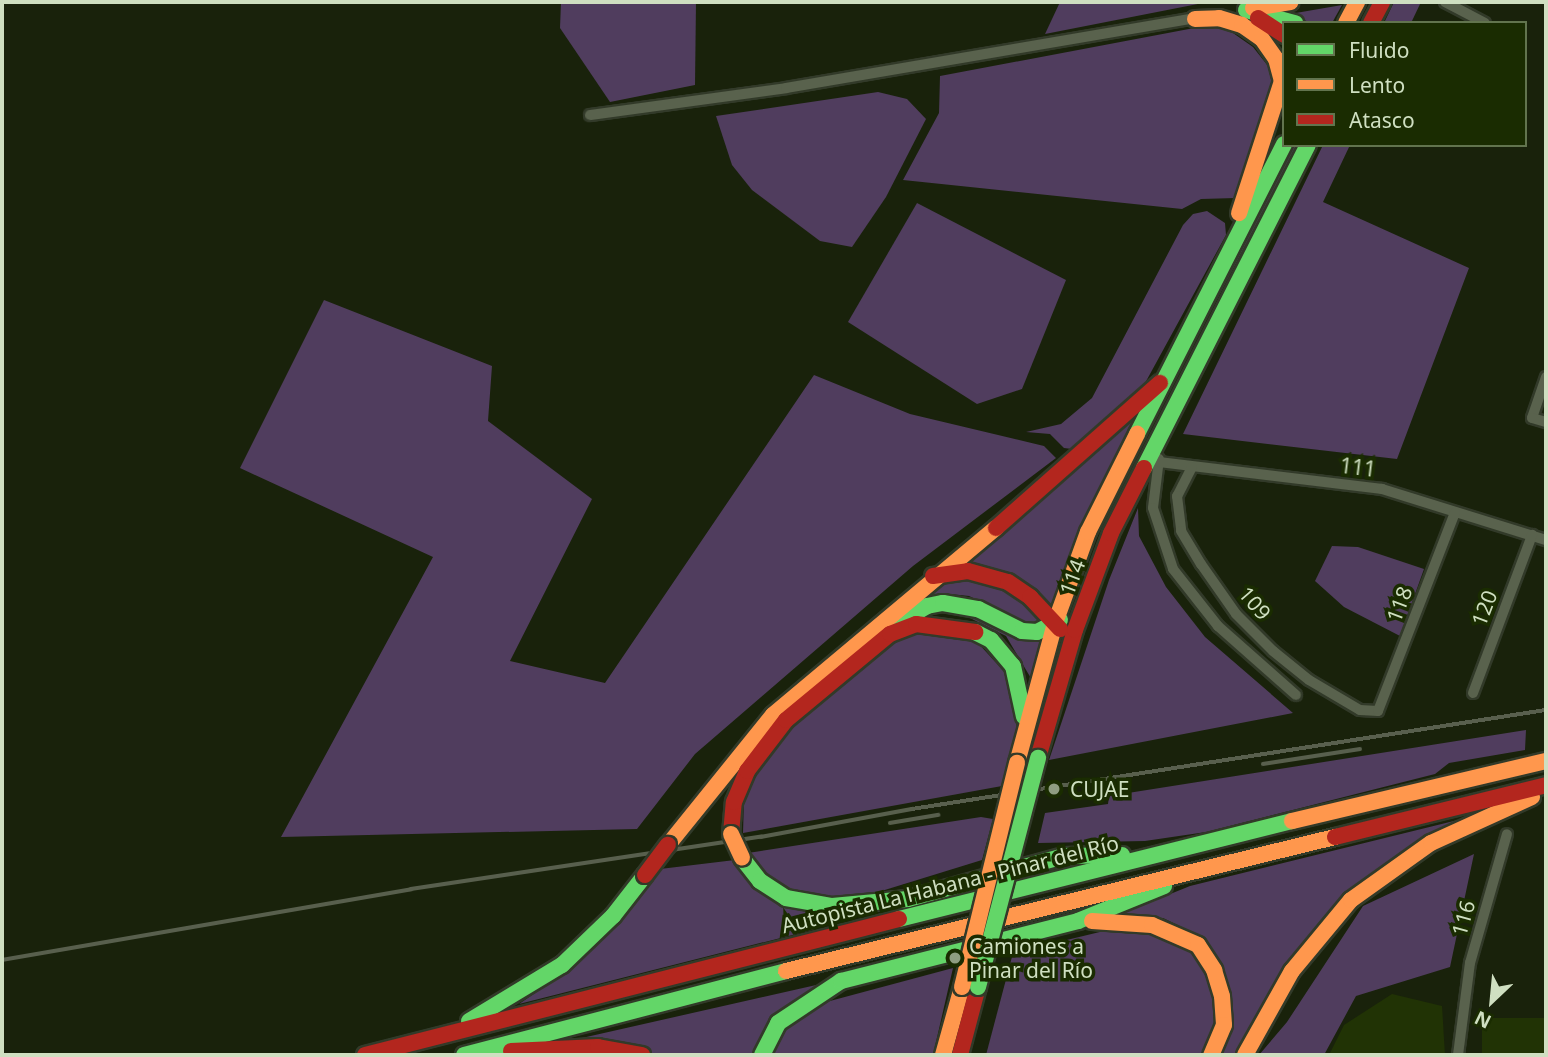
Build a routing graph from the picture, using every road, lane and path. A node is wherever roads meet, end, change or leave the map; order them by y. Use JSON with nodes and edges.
{"nodes":[{"id":1,"x":1292,"y":2,"type":"edge"},
{"id":2,"x":1357,"y":2,"type":"edge"},
{"id":3,"x":1382,"y":2,"type":"edge"},
{"id":4,"x":1445,"y":2,"type":"edge"},
{"id":5,"x":1246,"y":10,"type":"junction"},
{"id":6,"x":1195,"y":19,"type":"junction"},
{"id":7,"x":1287,"y":21,"type":"edge"},
{"id":8,"x":1347,"y":21,"type":"edge"},
{"id":9,"x":1372,"y":21,"type":"edge"},
{"id":10,"x":1481,"y":21,"type":"edge"},
{"id":11,"x":1282,"y":34,"type":"edge"},
{"id":12,"x":590,"y":115,"type":"dead end"},
{"id":13,"x":1282,"y":147,"type":"edge"},
{"id":14,"x":1307,"y":147,"type":"edge"},
{"id":15,"x":1220,"y":268,"type":"junction"},
{"id":16,"x":1546,"y":377,"type":"edge"},
{"id":17,"x":1160,"y":383,"type":"junction"},
{"id":18,"x":1175,"y":405,"type":"junction"},
{"id":19,"x":1546,"y":422,"type":"edge"},
{"id":20,"x":1158,"y":462,"type":"junction"},
{"id":21,"x":1192,"y":467,"type":"junction"},
{"id":22,"x":1455,"y":512,"type":"junction"},
{"id":23,"x":1111,"y":533,"type":"junction"},
{"id":24,"x":1532,"y":536,"type":"junction"},
{"id":25,"x":1546,"y":540,"type":"edge"},
{"id":26,"x":933,"y":576,"type":"junction"},
{"id":27,"x":1055,"y":623,"type":"junction"},
{"id":28,"x":857,"y":660,"type":"junction"},
{"id":29,"x":1473,"y":693,"type":"dead end"},
{"id":30,"x":1296,"y":695,"type":"dead end"},
{"id":31,"x":1378,"y":711,"type":"joint"},
{"id":32,"x":1051,"y":713,"type":"junction"},
{"id":33,"x":1024,"y":732,"type":"junction"},
{"id":34,"x":1546,"y":761,"type":"edge"},
{"id":35,"x":1546,"y":785,"type":"edge"},
{"id":36,"x":1546,"y":793,"type":"edge"},
{"id":37,"x":1507,"y":834,"type":"dead end"},
{"id":38,"x":1154,"y":854,"type":"junction"},
{"id":39,"x":1246,"y":856,"type":"junction"},
{"id":40,"x":908,"y":899,"type":"junction"},
{"id":41,"x":1078,"y":921,"type":"junction"},
{"id":42,"x":871,"y":926,"type":"junction"},
{"id":43,"x":898,"y":964,"type":"junction"},
{"id":44,"x":768,"y":975,"type":"junction"},
{"id":45,"x":970,"y":987,"type":"junction"},
{"id":46,"x":968,"y":1026,"type":"junction"},
{"id":47,"x":439,"y":1037,"type":"junction"},
{"id":48,"x":365,"y":1055,"type":"edge"},
{"id":49,"x":465,"y":1055,"type":"edge"},
{"id":50,"x":642,"y":1055,"type":"edge"},
{"id":51,"x":762,"y":1055,"type":"edge"},
{"id":52,"x":943,"y":1055,"type":"edge"},
{"id":53,"x":960,"y":1055,"type":"edge"},
{"id":54,"x":967,"y":1055,"type":"edge"},
{"id":55,"x":1211,"y":1055,"type":"edge"},
{"id":56,"x":1245,"y":1055,"type":"edge"},
{"id":57,"x":1458,"y":1055,"type":"edge"}],
"edges":[{"from":1,"to":5,"type":"highway"},
{"from":2,"to":8,"type":"highway"},
{"from":3,"to":9,"type":"highway"},
{"from":4,"to":10,"type":"street"},
{"from":5,"to":6,"type":"street"},
{"from":5,"to":7,"type":"highway"},
{"from":5,"to":11,"type":"highway"},
{"from":6,"to":12,"type":"street"},
{"from":6,"to":15,"type":"highway"},
{"from":13,"to":15,"type":"highway","name":"114"},
{"from":14,"to":18,"type":"highway","name":"114"},
{"from":15,"to":17,"type":"highway","name":"114"},
{"from":16,"to":19,"type":"street"},
{"from":17,"to":26,"type":"highway"},
{"from":17,"to":27,"type":"highway","name":"114"},
{"from":18,"to":20,"type":"street"},
{"from":18,"to":23,"type":"highway","name":"114"},
{"from":20,"to":21,"type":"street","name":"111"},
{"from":20,"to":30,"type":"street"},
{"from":21,"to":22,"type":"street","name":"111"},
{"from":21,"to":31,"type":"street","name":"109"},
{"from":22,"to":24,"type":"street","name":"111"},
{"from":22,"to":31,"type":"street","name":"118"},
{"from":23,"to":27,"type":"highway"},
{"from":23,"to":32,"type":"highway","name":"114"},
{"from":24,"to":25,"type":"street","name":"111"},
{"from":24,"to":29,"type":"street","name":"120"},
{"from":26,"to":27,"type":"highway"},
{"from":26,"to":47,"type":"highway","bridge":true},
{"from":27,"to":28,"type":"highway"},
{"from":27,"to":32,"type":"highway"},
{"from":27,"to":33,"type":"highway","name":"114"},
{"from":28,"to":33,"type":"highway"},
{"from":28,"to":40,"type":"highway","bridge":true},
{"from":32,"to":45,"type":"highway","name":"114","bridge":true},
{"from":33,"to":45,"type":"highway","name":"114","bridge":true},
{"from":34,"to":38,"type":"highway","name":"Autopista La Habana - Pinar del Río"},
{"from":35,"to":39,"type":"highway"},
{"from":36,"to":56,"type":"highway"},
{"from":37,"to":57,"type":"street","name":"116"},
{"from":38,"to":40,"type":"highway"},
{"from":38,"to":42,"type":"highway","name":"Autopista La Habana - Pinar del Río"},
{"from":39,"to":41,"type":"highway"},
{"from":39,"to":44,"type":"highway"},
{"from":40,"to":42,"type":"highway"},
{"from":41,"to":43,"type":"highway"},
{"from":41,"to":55,"type":"highway"},
{"from":42,"to":47,"type":"highway","name":"Autopista La Habana - Pinar del Río"},
{"from":43,"to":44,"type":"highway"},
{"from":43,"to":51,"type":"highway"},
{"from":44,"to":49,"type":"highway"},
{"from":45,"to":46,"type":"highway","name":"114"},
{"from":45,"to":52,"type":"highway","name":"114"},
{"from":46,"to":53,"type":"highway","name":"114"},
{"from":46,"to":54,"type":"highway"},
{"from":47,"to":48,"type":"highway","name":"Autopista La Habana - Pinar del Río"},
{"from":49,"to":50,"type":"highway"}]}
